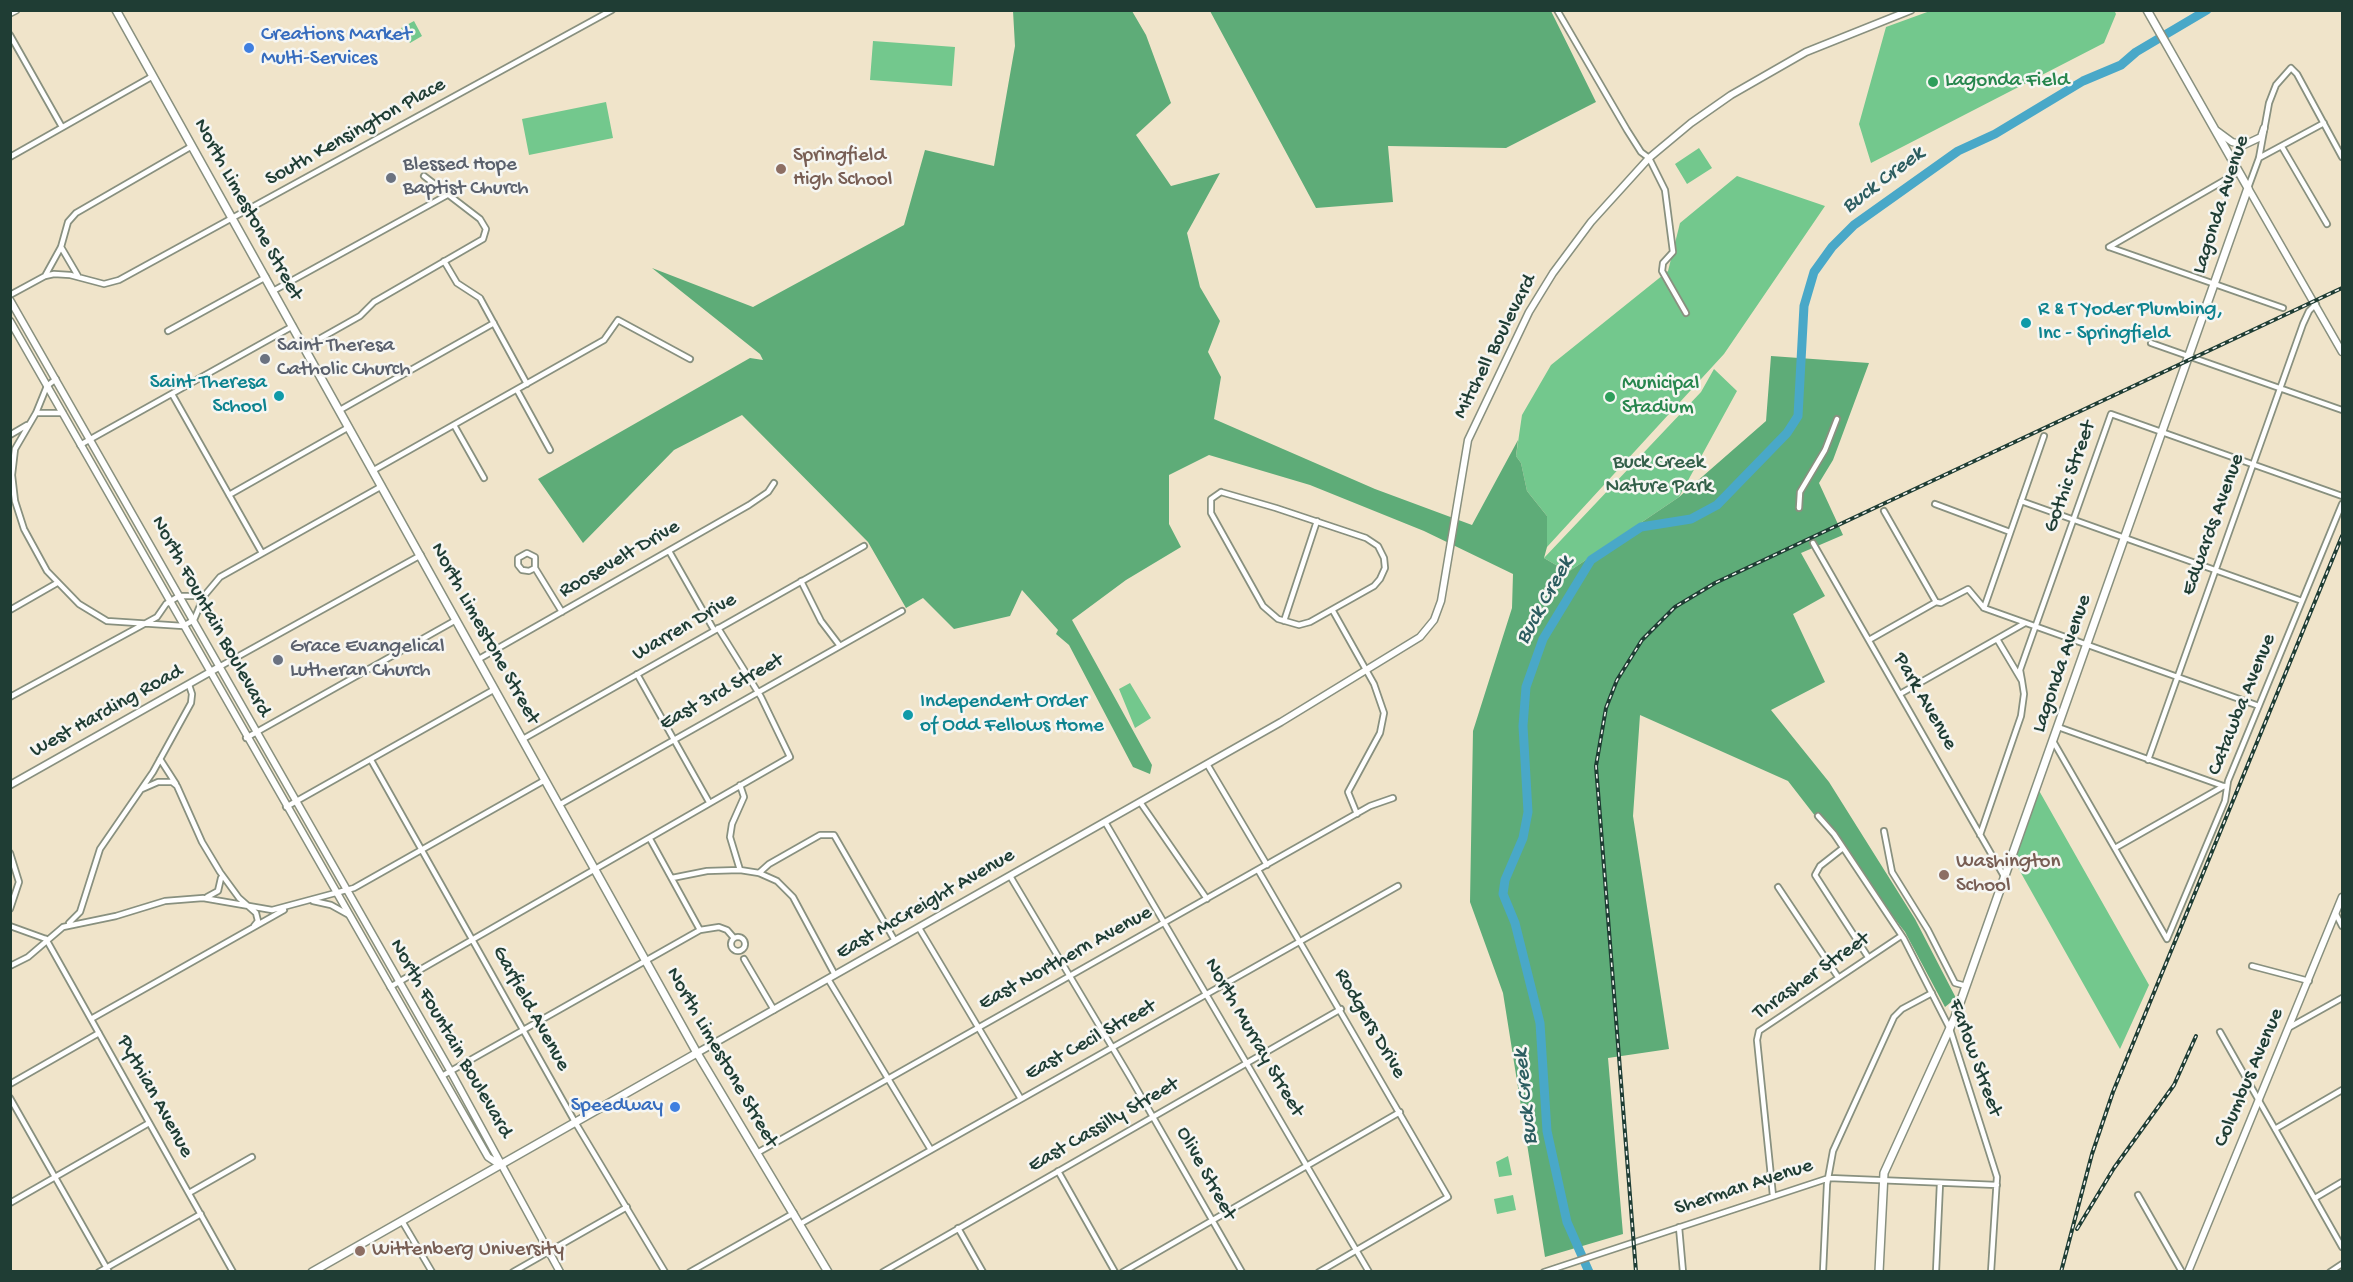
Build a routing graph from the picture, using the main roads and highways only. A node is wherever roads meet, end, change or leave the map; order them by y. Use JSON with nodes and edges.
{"nodes":[{"id":1,"x":116,"y":10,"type":"edge"},
{"id":2,"x":2147,"y":11,"type":"edge"},
{"id":3,"x":697,"y":1053,"type":"junction"},
{"id":4,"x":312,"y":1272,"type":"edge"},
{"id":5,"x":828,"y":1272,"type":"edge"},
{"id":6,"x":1879,"y":1272,"type":"edge"}],
"edges":[{"from":1,"to":3,"type":"main road","name":"North Limestone Street"},
{"from":2,"to":6,"type":"main road","name":"Lagonda Avenue"},
{"from":3,"to":4,"type":"main road","name":"East McCreight Avenue"},
{"from":3,"to":5,"type":"main road","name":"North Limestone Street"}]}
